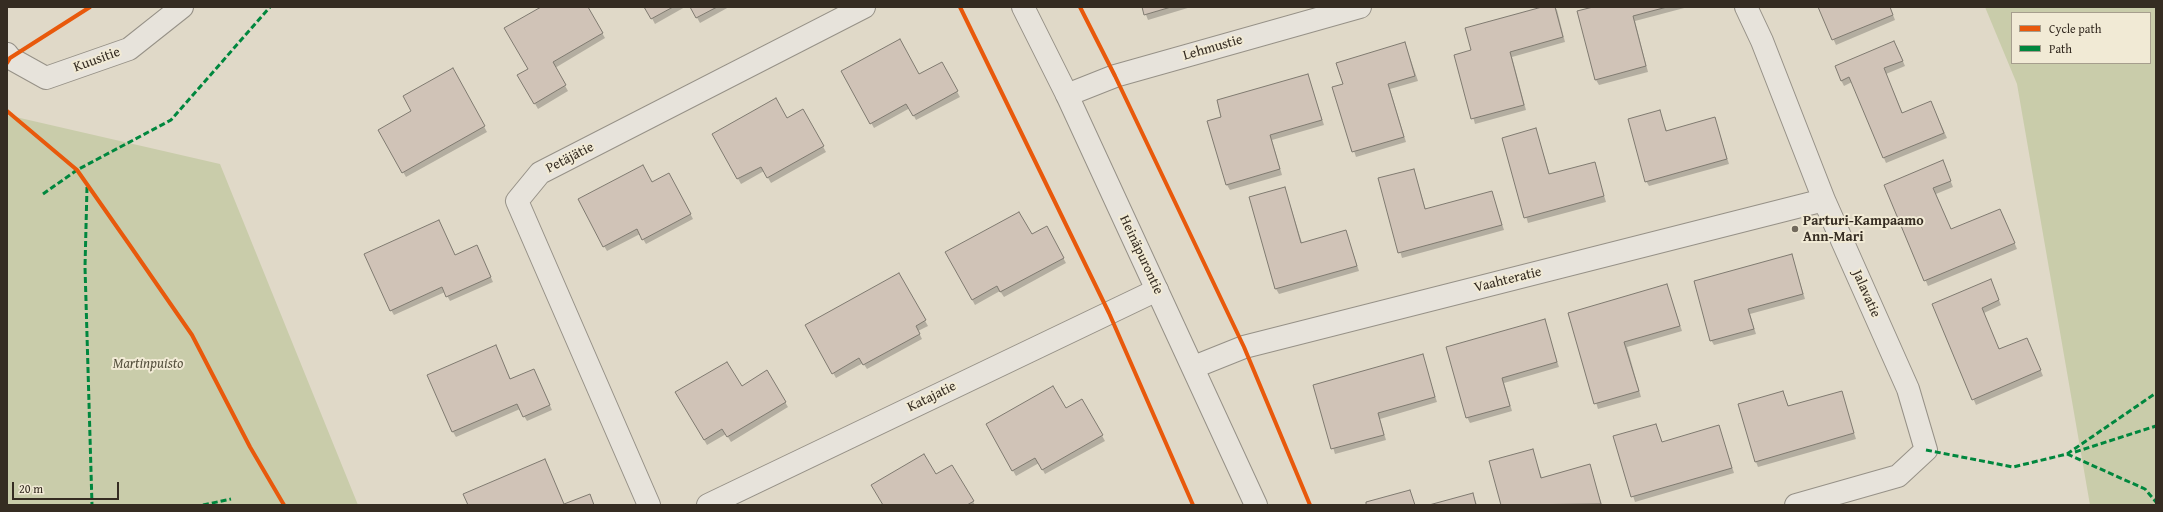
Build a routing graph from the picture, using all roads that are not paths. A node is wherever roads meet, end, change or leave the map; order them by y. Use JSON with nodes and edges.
{"nodes":[{"id":1,"x":182,"y":7,"type":"edge"},
{"id":2,"x":864,"y":7,"type":"edge"},
{"id":3,"x":1024,"y":7,"type":"edge"},
{"id":4,"x":1360,"y":7,"type":"edge"},
{"id":5,"x":1746,"y":7,"type":"edge"},
{"id":6,"x":7,"y":54,"type":"edge"},
{"id":7,"x":1067,"y":95,"type":"junction"},
{"id":8,"x":1824,"y":200,"type":"junction"},
{"id":9,"x":1157,"y":290,"type":"junction"},
{"id":10,"x":1194,"y":366,"type":"junction"},
{"id":11,"x":649,"y":505,"type":"edge"},
{"id":12,"x":708,"y":505,"type":"edge"},
{"id":13,"x":1256,"y":505,"type":"edge"},
{"id":14,"x":1796,"y":505,"type":"edge"}],
"edges":[{"from":1,"to":6,"type":"street","name":"Kuusitie"},
{"from":2,"to":11,"type":"street","name":"Petäjätie"},
{"from":3,"to":7,"type":"street","name":"Heinäpurontie"},
{"from":4,"to":7,"type":"street","name":"Lehmustie"},
{"from":5,"to":8,"type":"street","name":"Jalavatie"},
{"from":7,"to":9,"type":"street","name":"Heinäpurontie"},
{"from":8,"to":10,"type":"street","name":"Vaahteratie"},
{"from":8,"to":14,"type":"street","name":"Jalavatie"},
{"from":9,"to":10,"type":"street","name":"Heinäpurontie"},
{"from":9,"to":12,"type":"street","name":"Katajatie"},
{"from":10,"to":13,"type":"street","name":"Heinäpurontie"}]}
